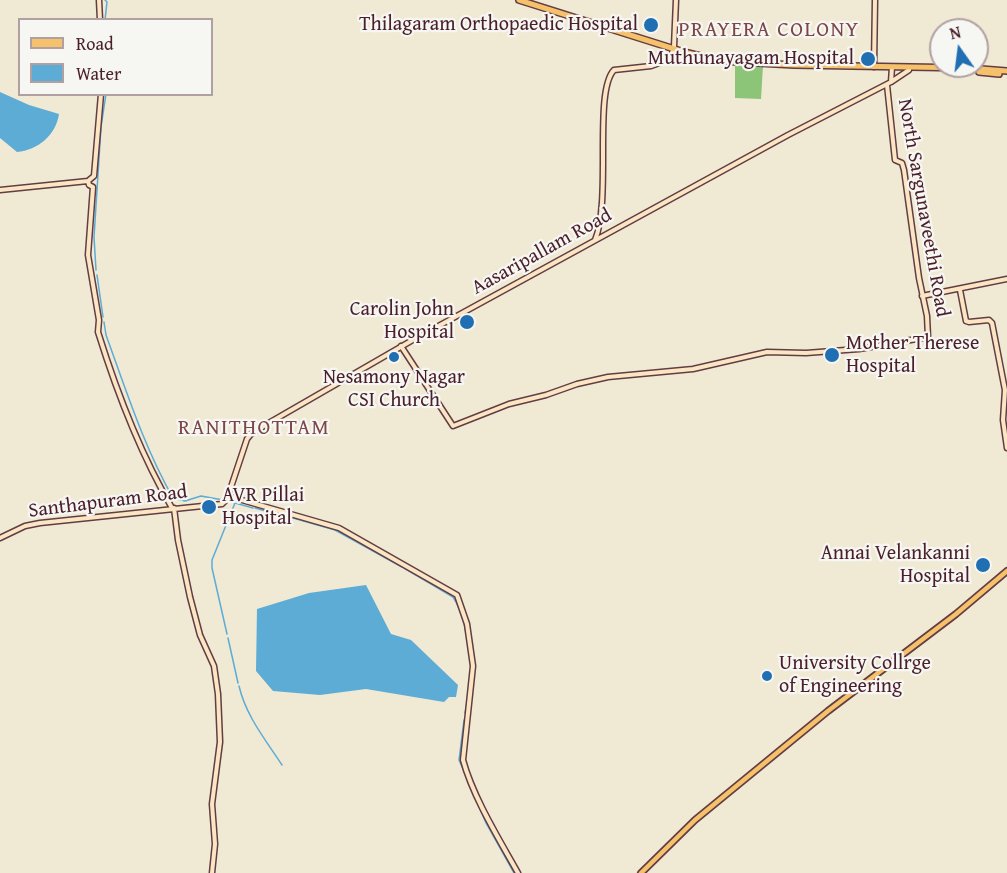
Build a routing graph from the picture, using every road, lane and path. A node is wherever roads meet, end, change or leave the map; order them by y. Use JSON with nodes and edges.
{"nodes":[{"id":1,"x":99,"y":0,"type":"edge"},
{"id":2,"x":519,"y":0,"type":"edge"},
{"id":3,"x":676,"y":0,"type":"edge"},
{"id":4,"x":875,"y":0,"type":"edge"},
{"id":5,"x":100,"y":18,"type":"edge"},
{"id":6,"x":674,"y":47,"type":"junction"},
{"id":7,"x":794,"y":65,"type":"junction"},
{"id":8,"x":874,"y":67,"type":"junction"},
{"id":9,"x":909,"y":68,"type":"junction"},
{"id":10,"x":892,"y":69,"type":"junction"},
{"id":11,"x":1007,"y":73,"type":"edge"},
{"id":12,"x":889,"y":83,"type":"junction"},
{"id":13,"x":101,"y":96,"type":"edge"},
{"id":14,"x":88,"y":181,"type":"junction"},
{"id":15,"x":0,"y":190,"type":"edge"},
{"id":16,"x":595,"y":240,"type":"junction"},
{"id":17,"x":1007,"y":279,"type":"edge"},
{"id":18,"x":960,"y":290,"type":"junction"},
{"id":19,"x":922,"y":296,"type":"junction"},
{"id":20,"x":401,"y":346,"type":"junction"},
{"id":21,"x":1007,"y":448,"type":"edge"},
{"id":22,"x":225,"y":500,"type":"junction"},
{"id":23,"x":173,"y":508,"type":"junction"},
{"id":24,"x":0,"y":538,"type":"edge"},
{"id":25,"x":1007,"y":571,"type":"edge"},
{"id":26,"x":212,"y":873,"type":"edge"},
{"id":27,"x":518,"y":873,"type":"edge"},
{"id":28,"x":641,"y":873,"type":"edge"}],
"edges":[{"from":1,"to":5,"type":"street"},
{"from":2,"to":6,"type":"highway"},
{"from":3,"to":6,"type":"street"},
{"from":4,"to":8,"type":"street"},
{"from":6,"to":7,"type":"highway"},
{"from":6,"to":16,"type":"street"},
{"from":7,"to":8,"type":"highway"},
{"from":7,"to":10,"type":"highway"},
{"from":8,"to":10,"type":"highway"},
{"from":9,"to":10,"type":"highway"},
{"from":9,"to":11,"type":"highway"},
{"from":9,"to":12,"type":"street","name":"Aasaripallam Road"},
{"from":10,"to":12,"type":"street","name":"North Sargunaveethi Road"},
{"from":12,"to":16,"type":"street","name":"Aasaripallam Road"},
{"from":12,"to":19,"type":"street","name":"North Sargunaveethi Road"},
{"from":13,"to":14,"type":"street"},
{"from":14,"to":15,"type":"street"},
{"from":14,"to":23,"type":"street"},
{"from":16,"to":20,"type":"street","name":"Aasaripallam Road"},
{"from":17,"to":18,"type":"street"},
{"from":18,"to":19,"type":"street"},
{"from":18,"to":21,"type":"street"},
{"from":19,"to":20,"type":"street","name":"North Sargunaveethi Road"},
{"from":20,"to":22,"type":"street","name":"Aasaripallam Road"},
{"from":22,"to":23,"type":"street","name":"Santhapuram Road"},
{"from":22,"to":27,"type":"street"},
{"from":23,"to":24,"type":"street","name":"Santhapuram Road"},
{"from":23,"to":26,"type":"street"},
{"from":25,"to":28,"type":"main road"}]}
